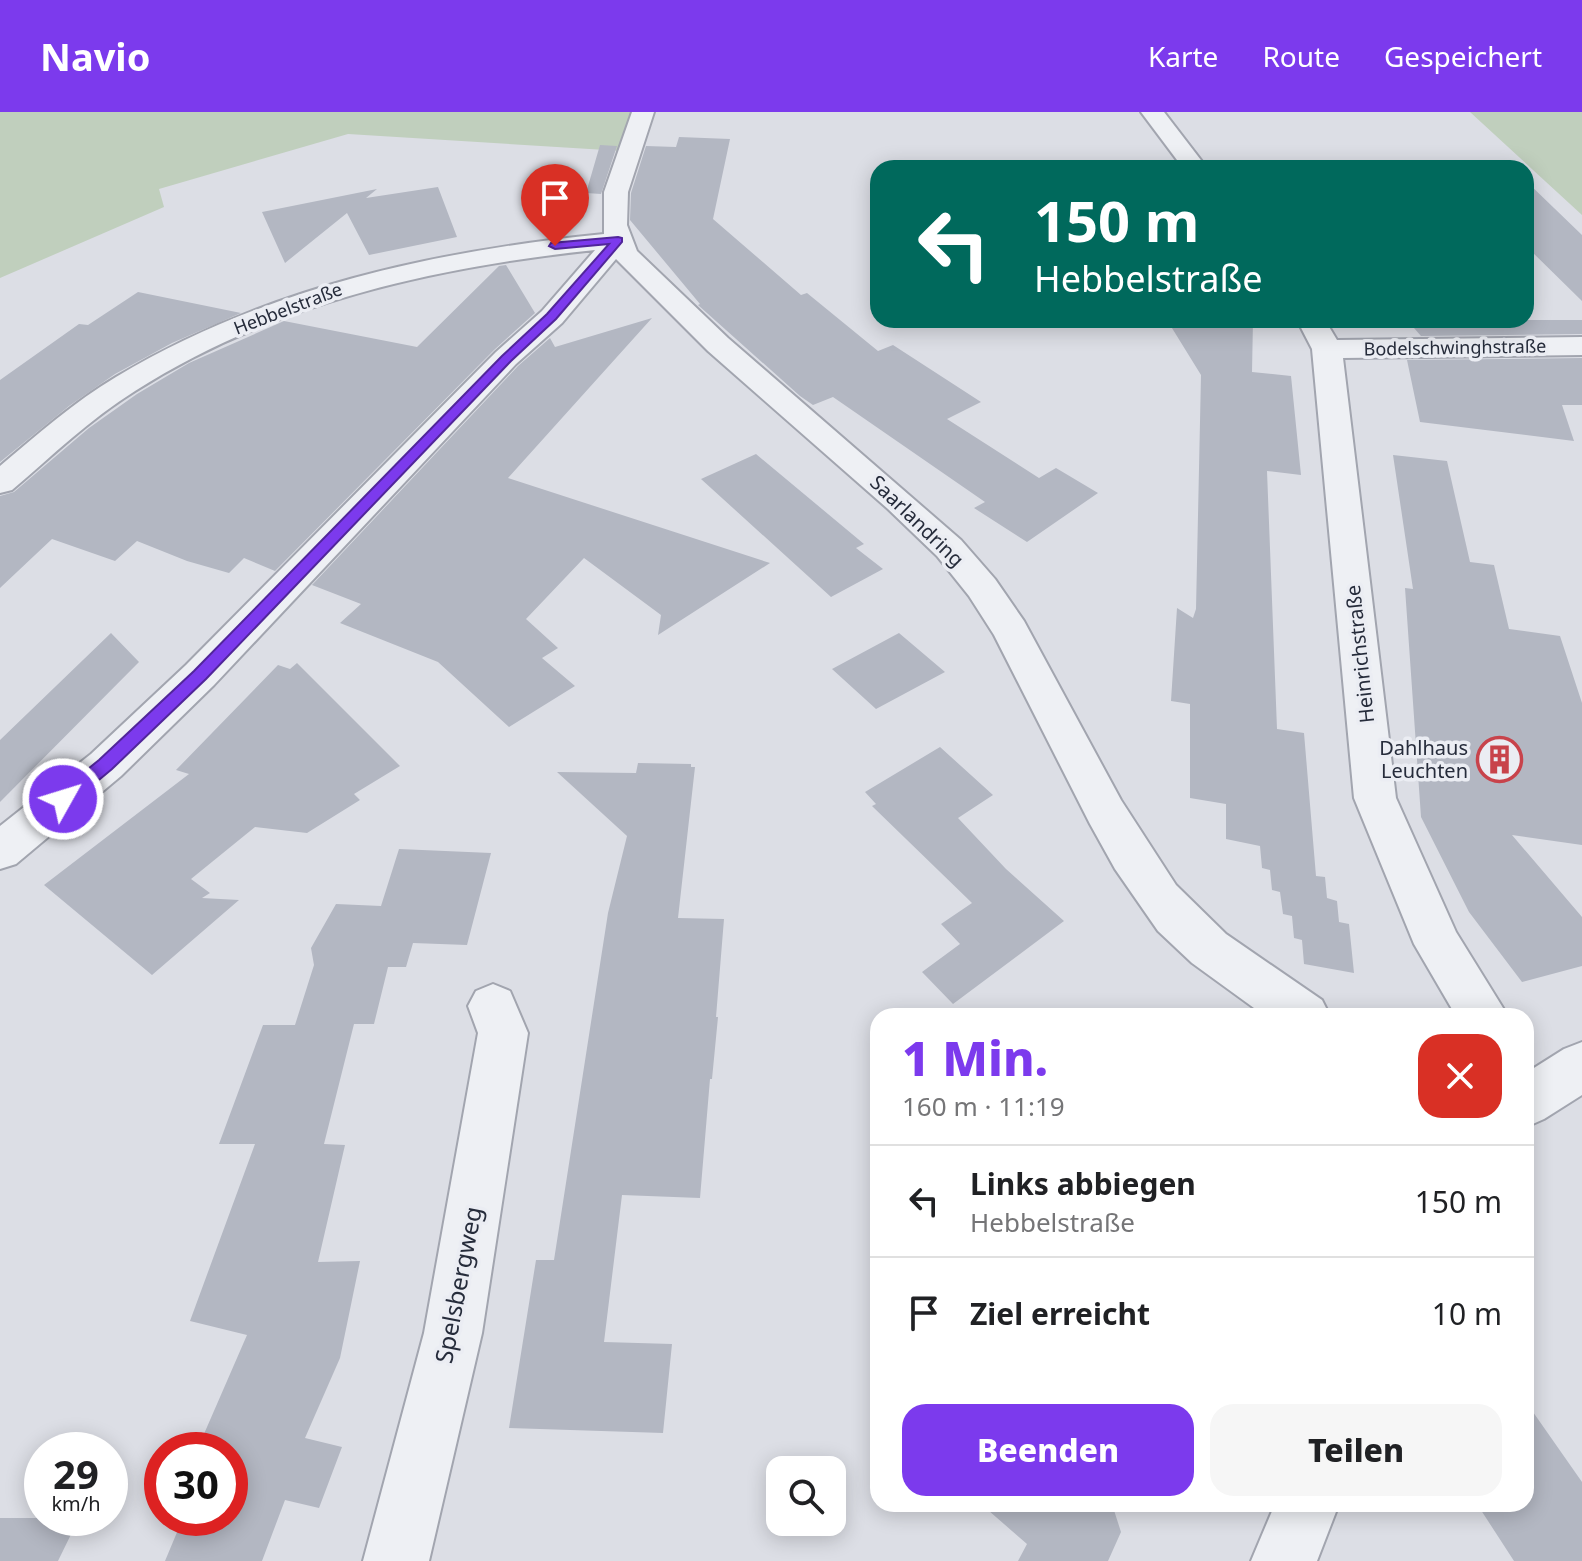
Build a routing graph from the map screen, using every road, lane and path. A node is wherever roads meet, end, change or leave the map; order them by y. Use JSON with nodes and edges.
{"nodes":[{"id":1,"x":643,"y":112,"type":"edge"},
{"id":2,"x":1152,"y":112,"type":"edge"},
{"id":3,"x":1189,"y":160,"type":"edge"},
{"id":4,"x":618,"y":240,"type":"junction"},
{"id":5,"x":1319,"y":335,"type":"edge"},
{"id":6,"x":1582,"y":346,"type":"edge"},
{"id":7,"x":0,"y":483,"type":"edge"},
{"id":8,"x":0,"y":851,"type":"edge"},
{"id":9,"x":493,"y":1006,"type":"dead end"},
{"id":10,"x":1293,"y":1008,"type":"edge"},
{"id":11,"x":1478,"y":1008,"type":"edge"},
{"id":12,"x":1582,"y":1066,"type":"edge"},
{"id":13,"x":1534,"y":1090,"type":"edge"},
{"id":14,"x":1304,"y":1512,"type":"edge"},
{"id":15,"x":396,"y":1561,"type":"edge"},
{"id":16,"x":1284,"y":1561,"type":"edge"}],
"edges":[{"from":1,"to":4,"type":"street"},
{"from":2,"to":3,"type":"street"},
{"from":4,"to":7,"type":"street","name":"Hebbelstraße"},
{"from":4,"to":8,"type":"street"},
{"from":4,"to":10,"type":"street","name":"Saarlandring"},
{"from":5,"to":6,"type":"street","name":"Bodelschwinghstraße"},
{"from":5,"to":11,"type":"street","name":"Heinrichstraße"},
{"from":9,"to":15,"type":"street","name":"Spelsbergweg"},
{"from":12,"to":13,"type":"street"},
{"from":14,"to":16,"type":"street"}]}
